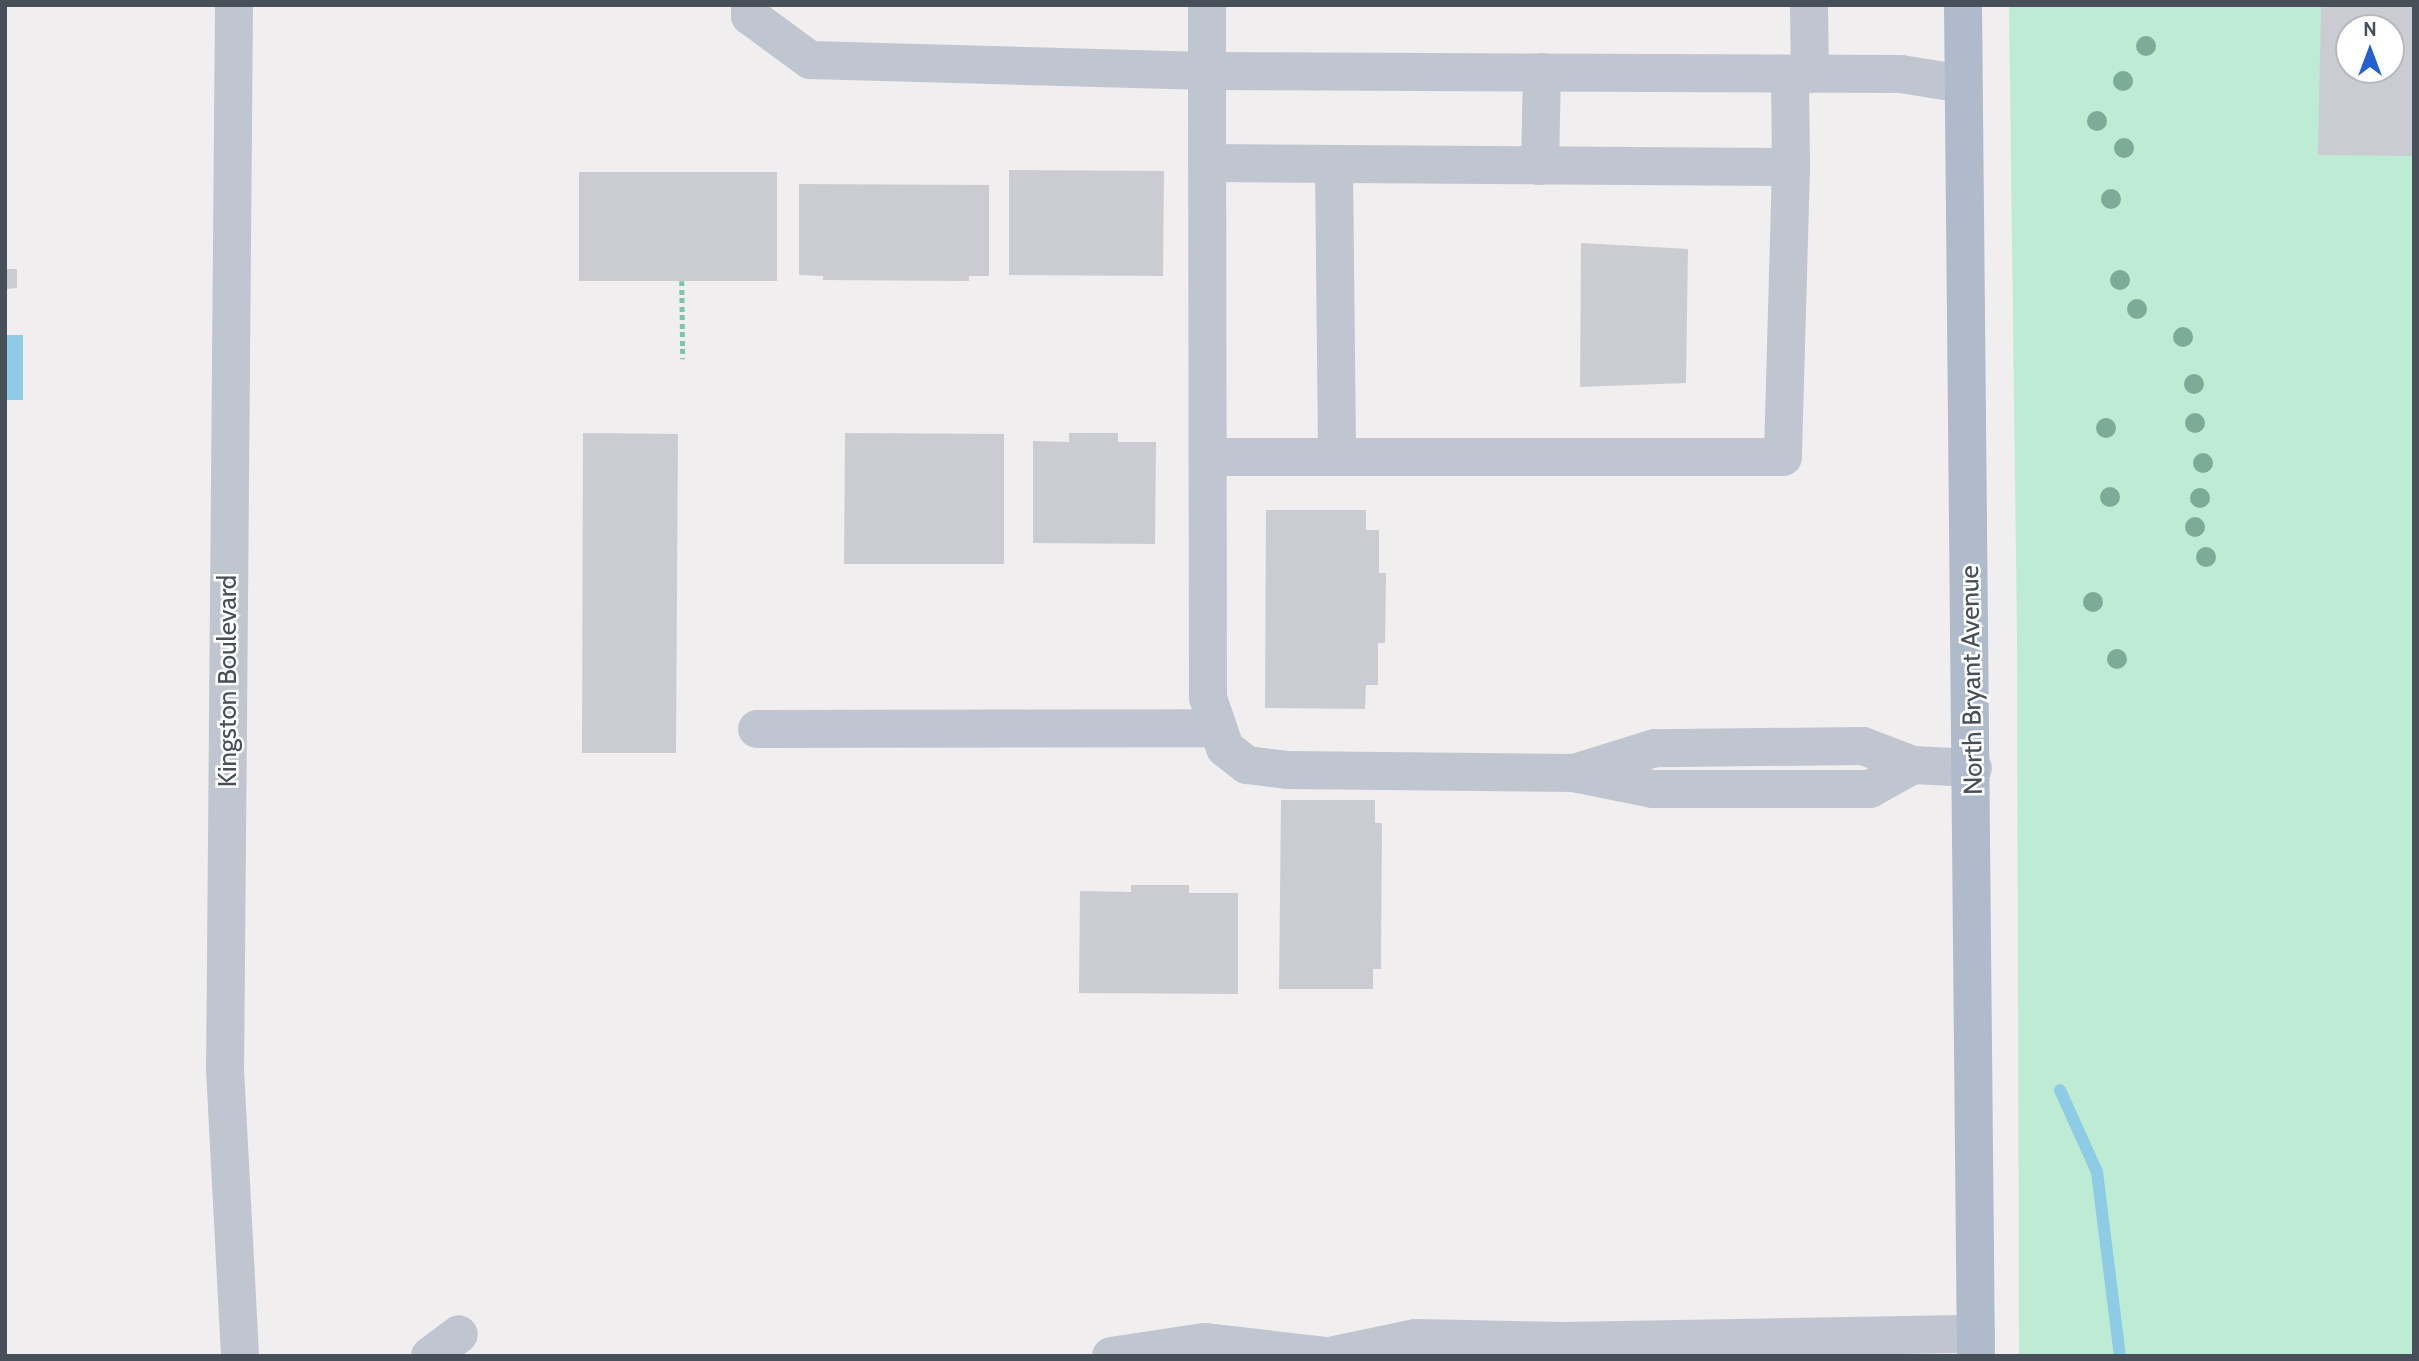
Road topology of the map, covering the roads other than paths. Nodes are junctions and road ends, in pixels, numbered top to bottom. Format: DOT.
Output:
graph roads {
  1 [pos="234,5"];
  2 [pos="750,5"];
  3 [pos="1206,5"];
  4 [pos="1809,5"];
  5 [pos="1963,5"];
  6 [pos="1207,71"];
  7 [pos="1542,72"];
  8 [pos="1800,74"];
  9 [pos="1963,84"];
  10 [pos="1208,163"];
  11 [pos="1334,164"];
  12 [pos="1540,166"];
  13 [pos="1791,167"];
  14 [pos="1208,457"];
  15 [pos="1337,457"];
  16 [pos="1218,728"];
  17 [pos="757,729"];
  18 [pos="1973,768"];
  19 [pos="1976,1345"];
  20 [pos="1564,1348"];
  21 [pos="240,1356"];
  22 [pos="1111,1356"];
  23 [pos="1328,1356"];
  1 -- 21 [label="street, Kingston Boulevard"];
  2 -- 6 [label="street"];
  3 -- 6 [label="street"];
  4 -- 8 [label="street"];
  5 -- 9 [label="main road, North Bryant Avenue"];
  6 -- 7 [label="street"];
  6 -- 10 [label="street"];
  7 -- 8 [label="street"];
  7 -- 12 [label="street"];
  8 -- 9 [label="street"];
  8 -- 13 [label="street"];
  9 -- 18 [label="main road, North Bryant Avenue"];
  10 -- 11 [label="street"];
  10 -- 14 [label="street"];
  11 -- 12 [label="street"];
  11 -- 15 [label="street"];
  12 -- 13 [label="street"];
  13 -- 15 [label="street"];
  14 -- 15 [label="street"];
  14 -- 16 [label="street"];
  16 -- 17 [label="street"];
  16 -- 18 [label="street"];
  18 -- 19 [label="main road, North Bryant Avenue"];
  19 -- 20 [label="street"];
  20 -- 23 [label="street"];
  22 -- 23 [label="street"];
}
